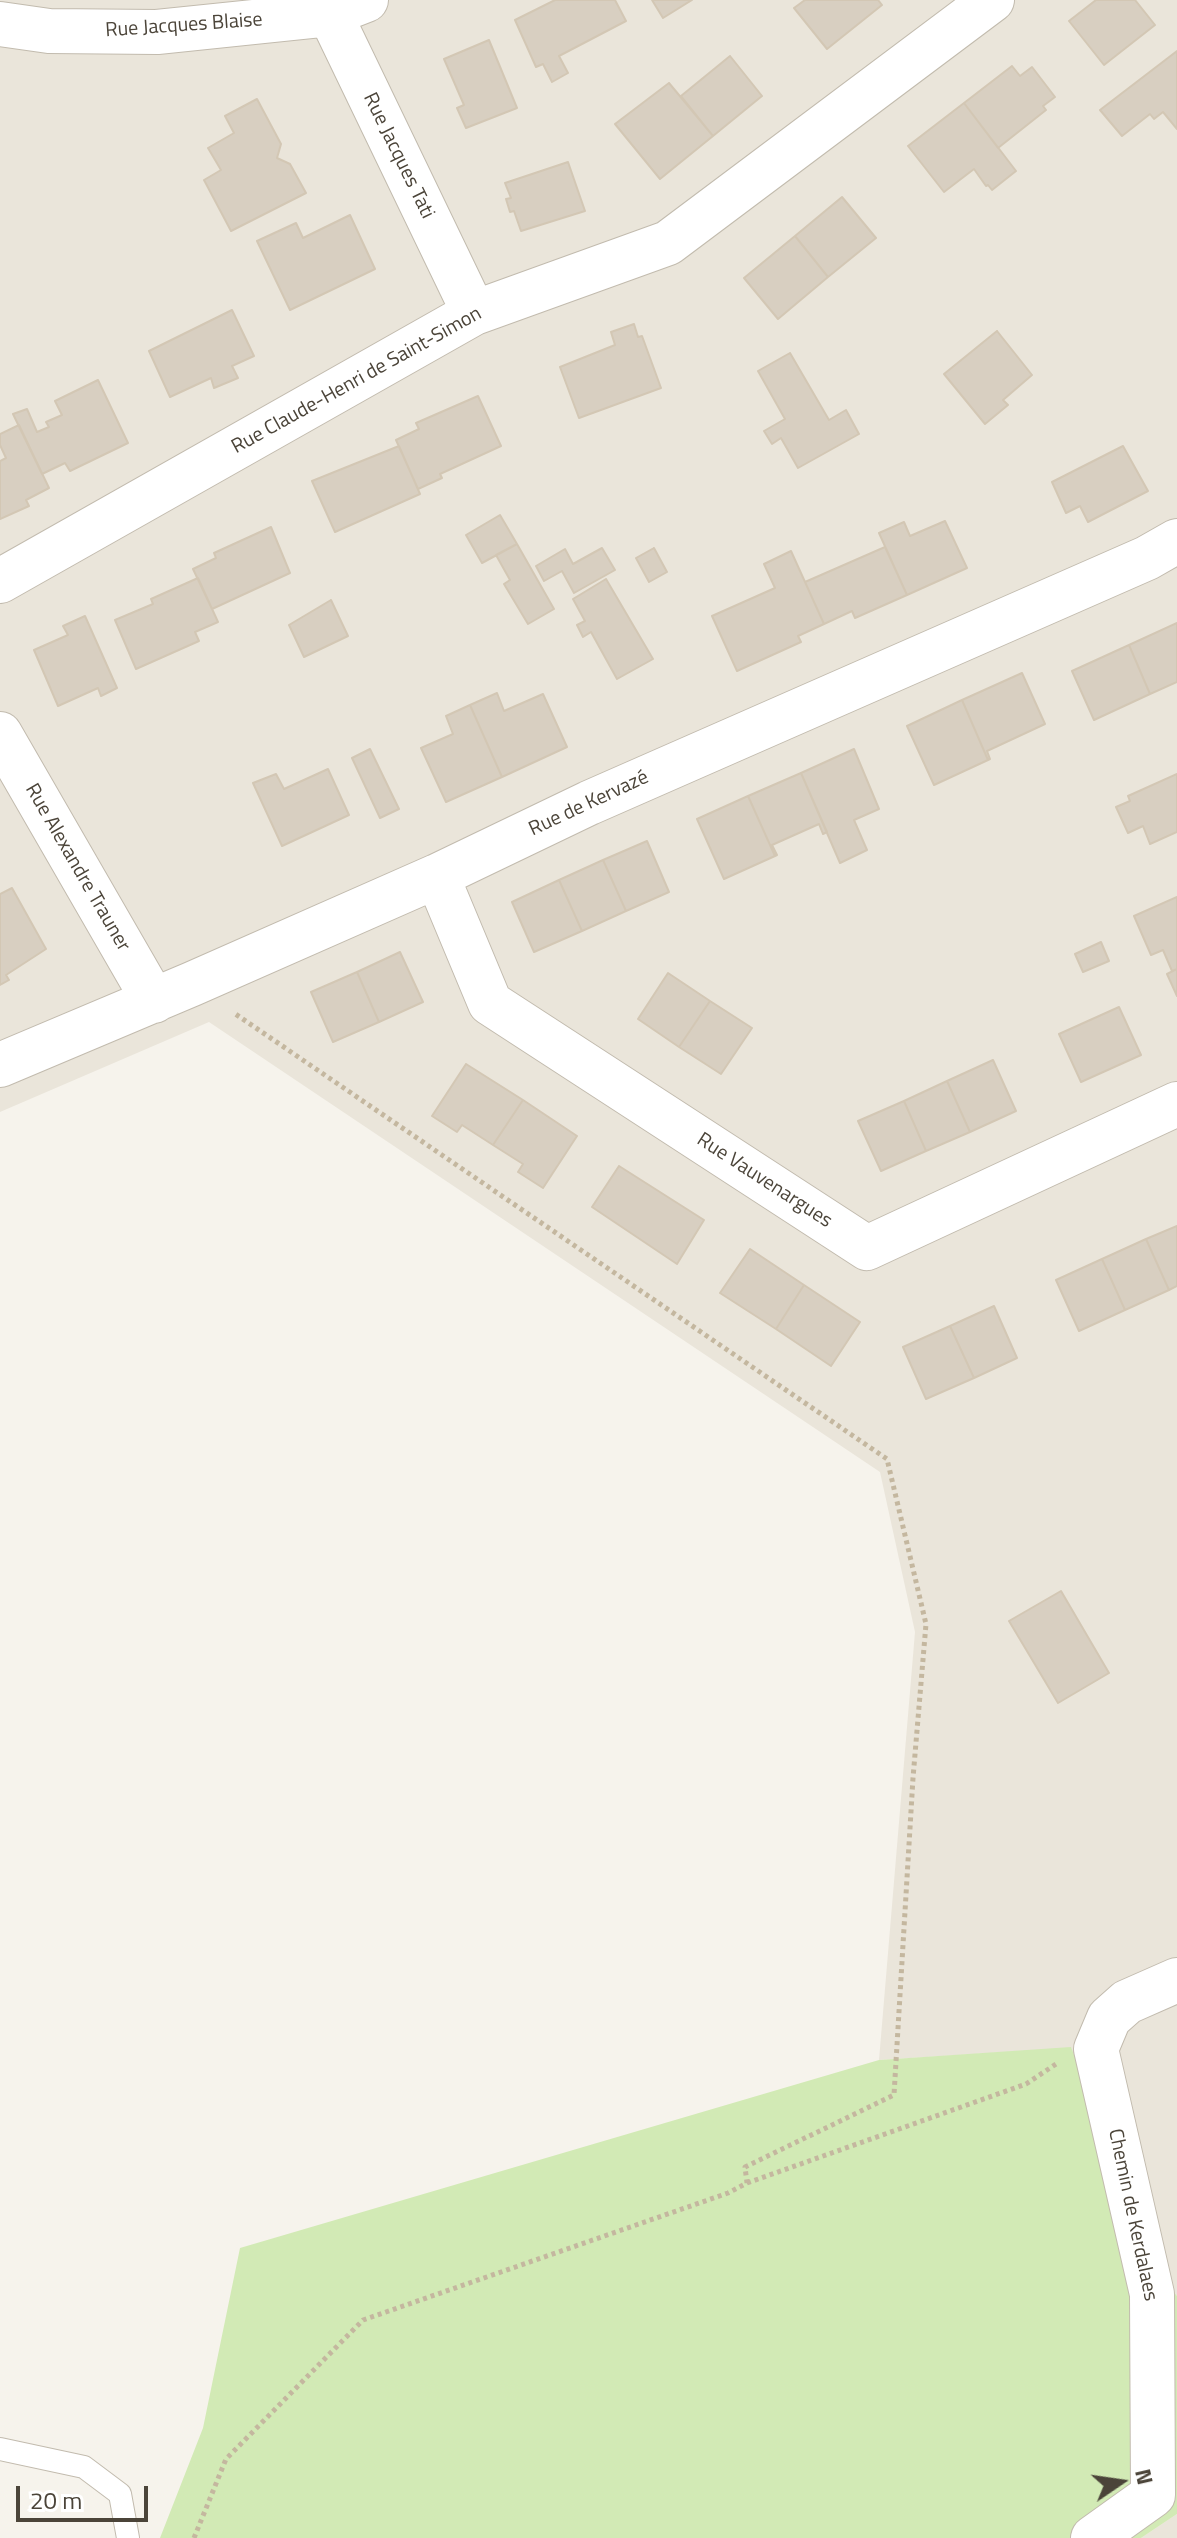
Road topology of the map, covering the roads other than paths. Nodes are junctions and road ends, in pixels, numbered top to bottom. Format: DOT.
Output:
graph roads {
  1 [pos="992,0"];
  2 [pos="339,5"];
  3 [pos="0,24"];
  4 [pos="474,313"];
  5 [pos="1177,541"];
  6 [pos="0,581"];
  7 [pos="0,734"];
  8 [pos="437,876"];
  9 [pos="173,993"];
  10 [pos="0,1065"];
  11 [pos="1177,1104"];
  12 [pos="1177,1980"];
  13 [pos="0,2449"];
  14 [pos="1153,2495"];
  15 [pos="128,2538"];
  16 [pos="1093,2538"];
  17 [pos="1155,2538"];
  1 -- 4 [label="street, Rue Claude-Henri de Saint-Simon"];
  2 -- 3 [label="street, Rue Jacques Blaise"];
  2 -- 4 [label="street, Rue Jacques Tati"];
  4 -- 6 [label="street, Rue Claude-Henri de Saint-Simon"];
  5 -- 8 [label="street, Rue de Kervazé"];
  7 -- 9 [label="street, Rue Alexandre Trauner"];
  8 -- 9 [label="street, Rue de Kervazé"];
  8 -- 11 [label="street, Rue Vauvenargues"];
  9 -- 10 [label="street, Rue de Kervazé"];
  12 -- 14 [label="street, Chemin de Kerdalaes"];
  13 -- 15 [label="lane"];
  14 -- 16 [label="street"];
  14 -- 17 [label="street, Chemin de Kerdalaes"];
}
